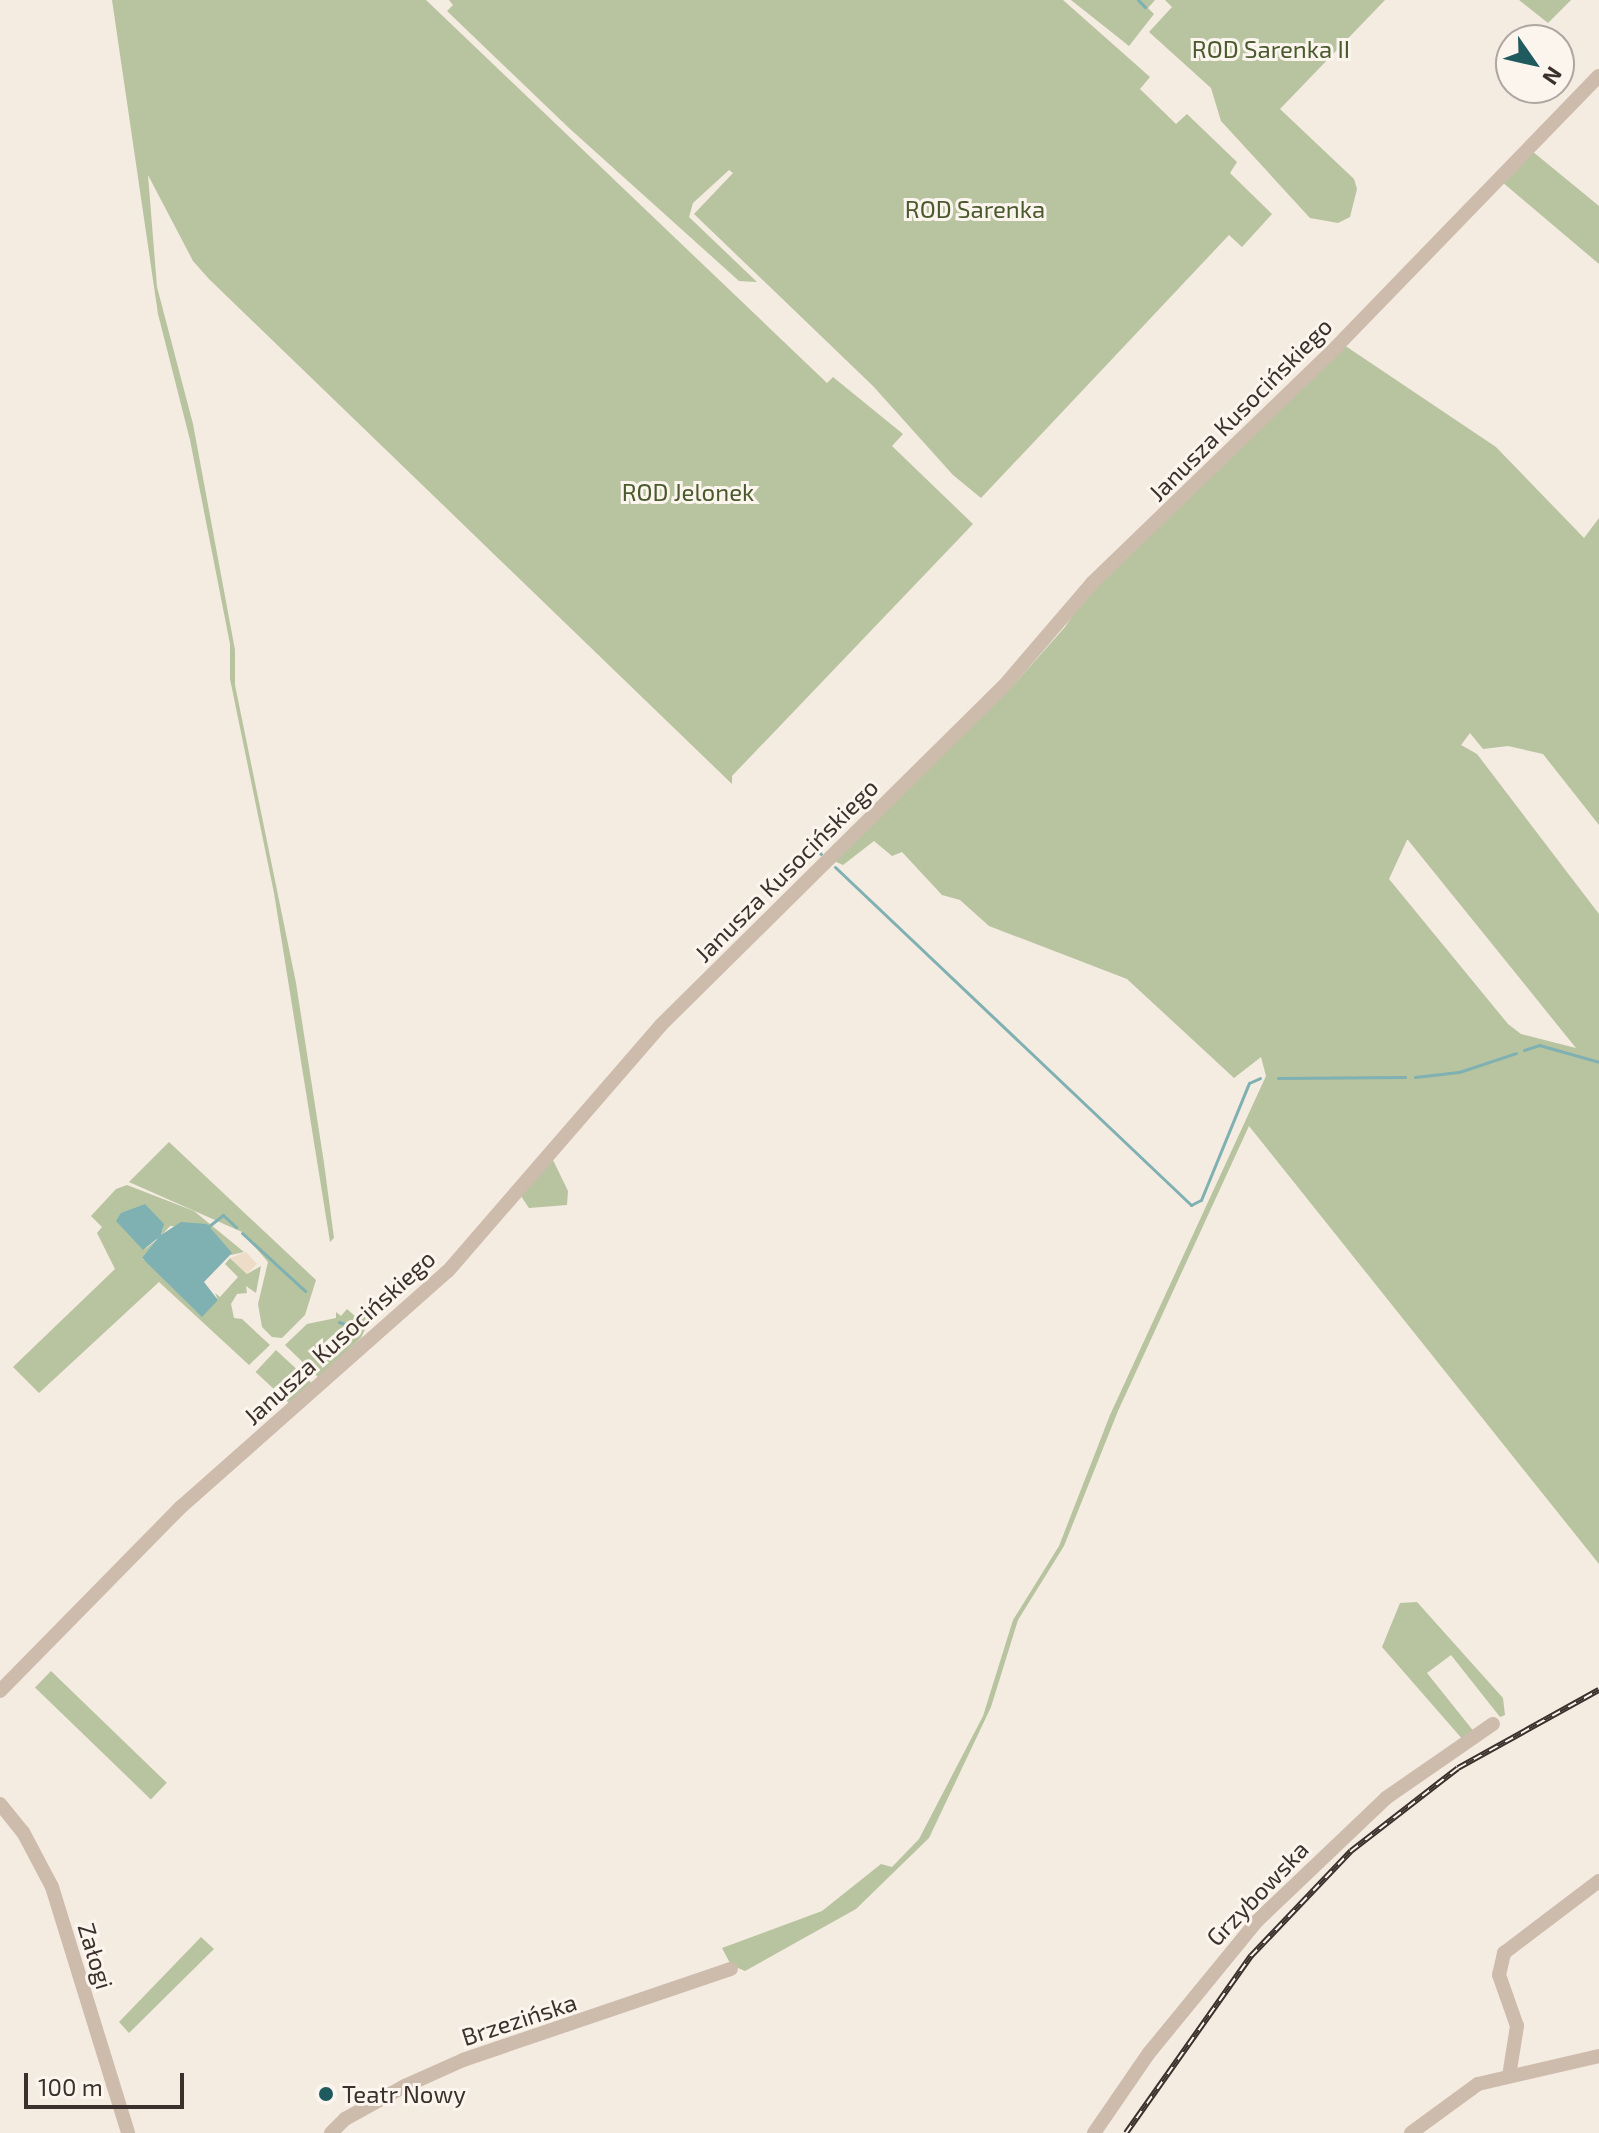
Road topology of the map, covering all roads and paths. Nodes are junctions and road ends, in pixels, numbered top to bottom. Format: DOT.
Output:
graph roads {
  1 [pos="1599,76"];
  2 [pos="0,1691"];
  3 [pos="1493,1724"];
  4 [pos="0,1804"];
  5 [pos="1599,1881"];
  6 [pos="731,1969"];
  7 [pos="1599,2056"];
  8 [pos="1509,2076"];
  9 [pos="128,2133"];
  10 [pos="331,2133"];
  11 [pos="1094,2133"];
  12 [pos="1411,2133"];
  1 -- 2 [label="street, Janusza Kusocińskiego"];
  3 -- 11 [label="street, Grzybowska"];
  4 -- 9 [label="street, Załogi"];
  5 -- 8 [label="street"];
  6 -- 10 [label="street, Brzezińska"];
  7 -- 8 [label="street"];
  8 -- 12 [label="street"];
}
